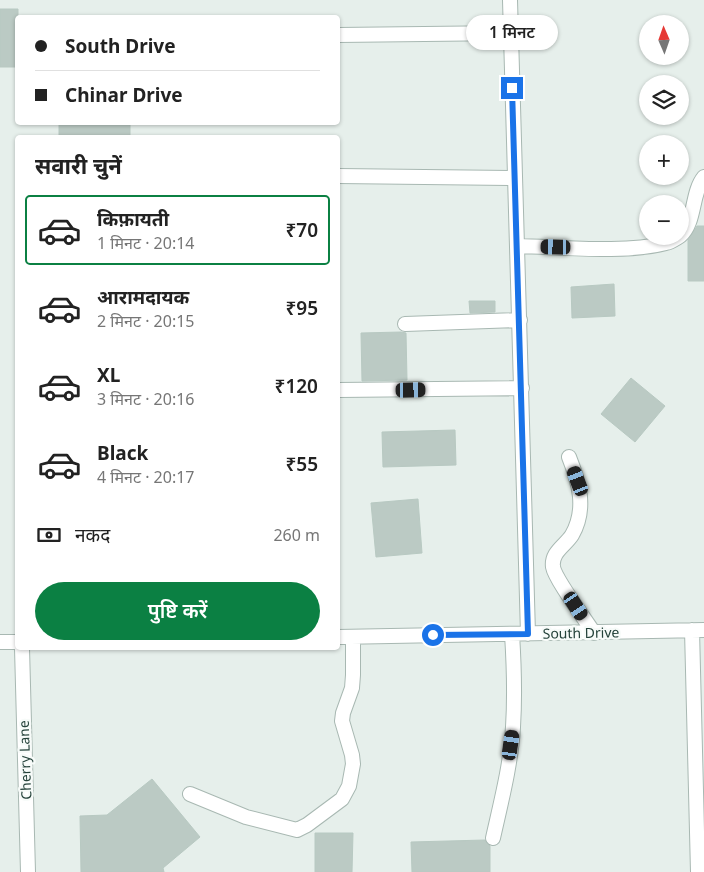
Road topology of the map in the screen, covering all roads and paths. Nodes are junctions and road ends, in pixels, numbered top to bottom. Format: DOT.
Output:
graph roads {
  1 [pos="510,0"];
  2 [pos="511,33"];
  3 [pos="340,35"];
  4 [pos="340,176"];
  5 [pos="704,177"];
  6 [pos="515,178"];
  7 [pos="689,221"];
  8 [pos="654,245"];
  9 [pos="518,246"];
  10 [pos="520,320"];
  11 [pos="405,324"];
  12 [pos="522,388"];
  13 [pos="340,390"];
  14 [pos="569,456"];
  15 [pos="698,630"];
  16 [pos="594,632"];
  17 [pos="512,634"];
  18 [pos="528,634"];
  19 [pos="340,637"];
  20 [pos="353,637"];
  21 [pos="0,642"];
  22 [pos="15,642"];
  23 [pos="22,650"];
  24 [pos="190,794"];
  25 [pos="493,838"];
  26 [pos="28,872"];
  27 [pos="698,872"];
  1 -- 2 [label="street"];
  2 -- 3 [label="street"];
  2 -- 6 [label="street"];
  4 -- 6 [label="street"];
  5 -- 7 [label="street"];
  6 -- 9 [label="street"];
  8 -- 9 [label="street"];
  9 -- 10 [label="street"];
  10 -- 11 [label="street"];
  10 -- 12 [label="street"];
  12 -- 13 [label="street"];
  12 -- 18 [label="street"];
  14 -- 16 [label="street"];
  15 -- 16 [label="street, South Drive"];
  15 -- 27 [label="street"];
  16 -- 18 [label="street, South Drive"];
  17 -- 18 [label="street, South Drive"];
  17 -- 20 [label="street, South Drive"];
  17 -- 25 [label="street"];
  19 -- 20 [label="street, South Drive"];
  20 -- 24 [label="street"];
  21 -- 22 [label="street"];
  23 -- 26 [label="street, Cherry Lane"];
}
